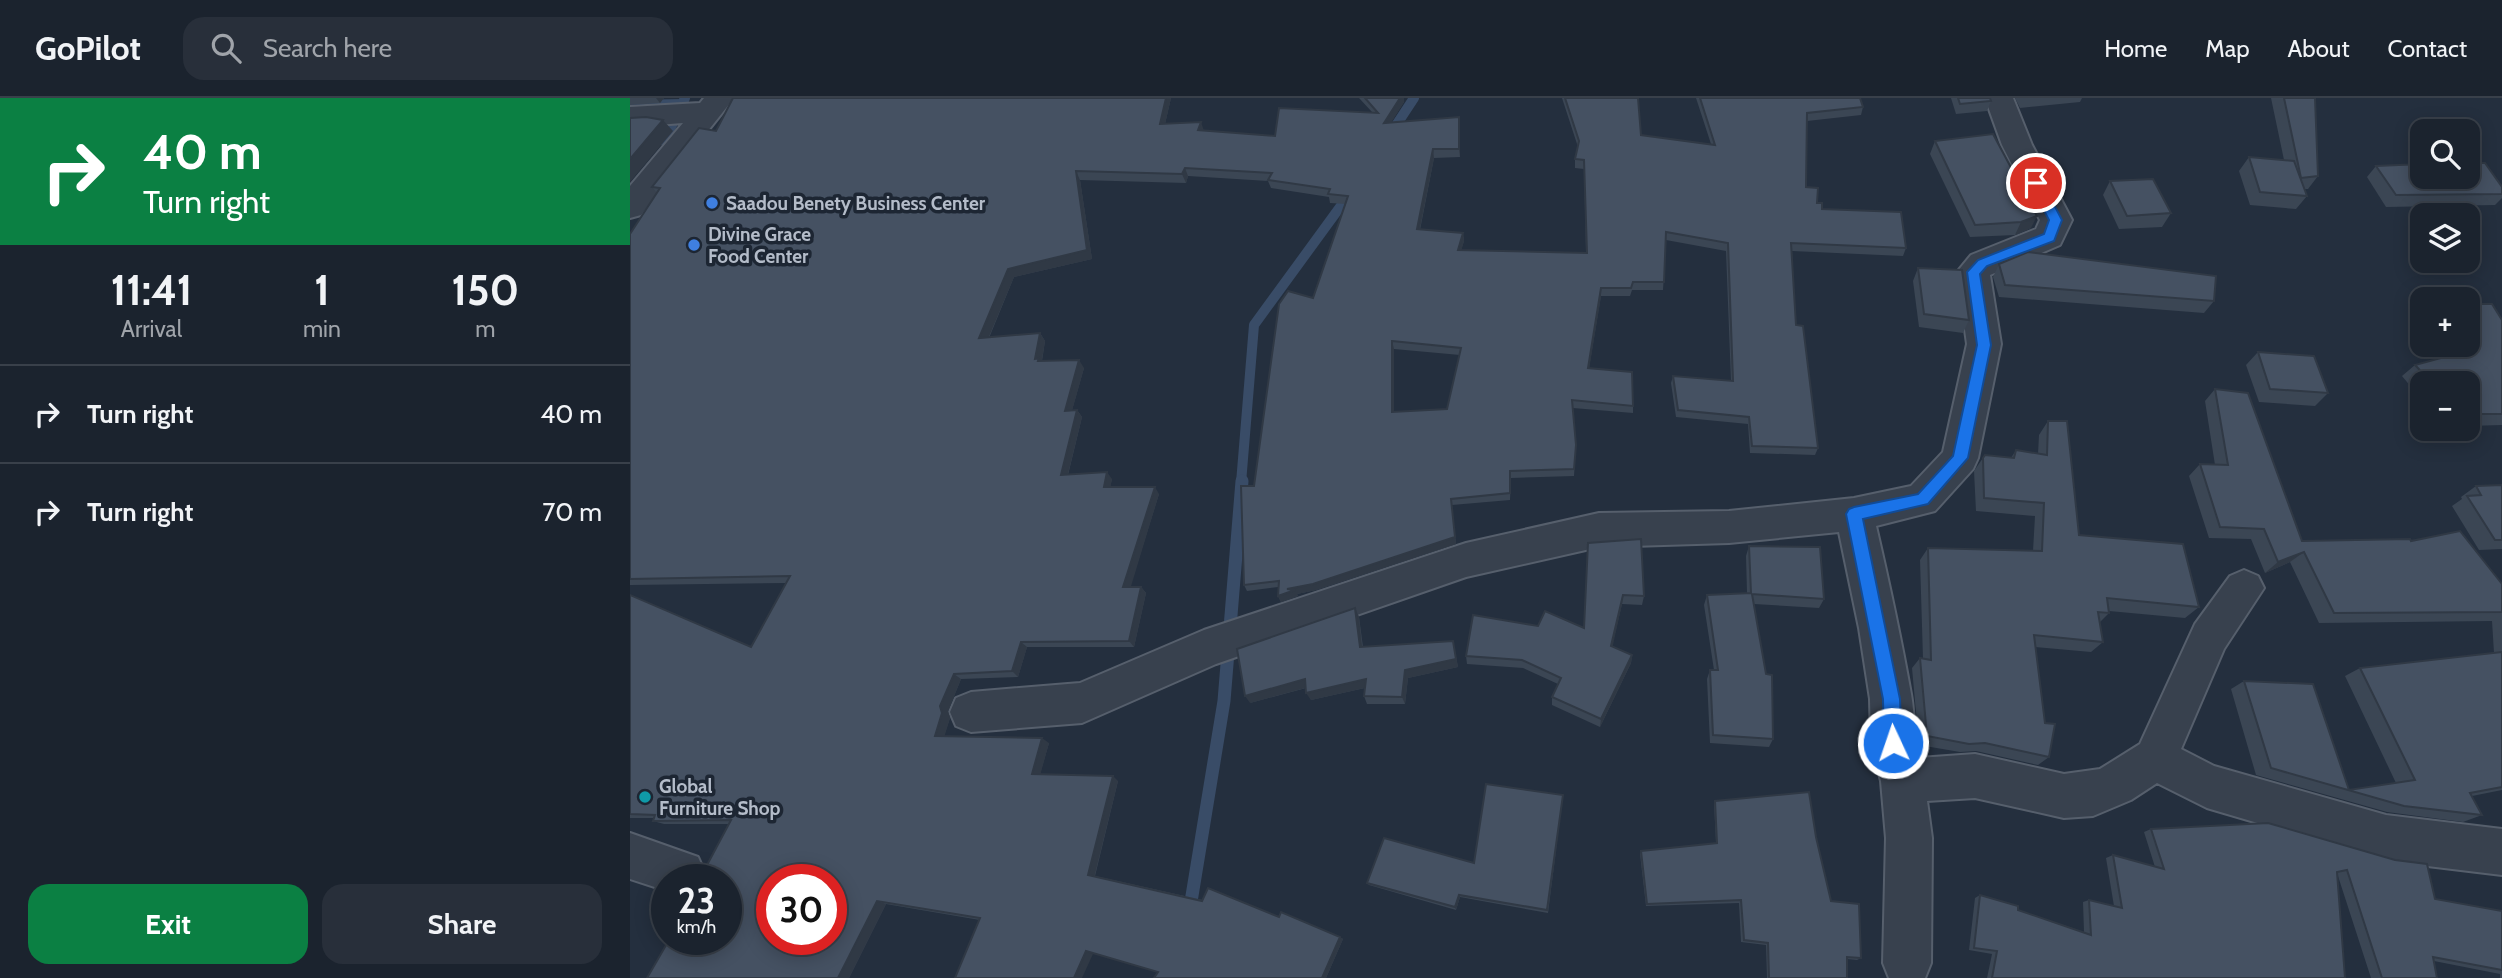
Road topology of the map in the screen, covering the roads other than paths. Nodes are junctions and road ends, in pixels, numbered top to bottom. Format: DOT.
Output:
graph roads {
  1 [pos="1999,98"];
  2 [pos="714,105"];
  3 [pos="630,117"];
  4 [pos="630,207"];
  5 [pos="1854,514"];
  6 [pos="2244,588"];
  7 [pos="971,712"];
  8 [pos="2155,759"];
  9 [pos="1903,781"];
  10 [pos="2502,852"];
  11 [pos="630,856"];
  12 [pos="654,864"];
  13 [pos="1908,964"];
  1 -- 5 [label="street"];
  2 -- 3 [label="street"];
  2 -- 4 [label="street"];
  5 -- 7 [label="street"];
  5 -- 9 [label="street"];
  6 -- 8 [label="street"];
  8 -- 9 [label="street"];
  8 -- 10 [label="street"];
  9 -- 13 [label="street"];
  11 -- 12 [label="street"];
}
